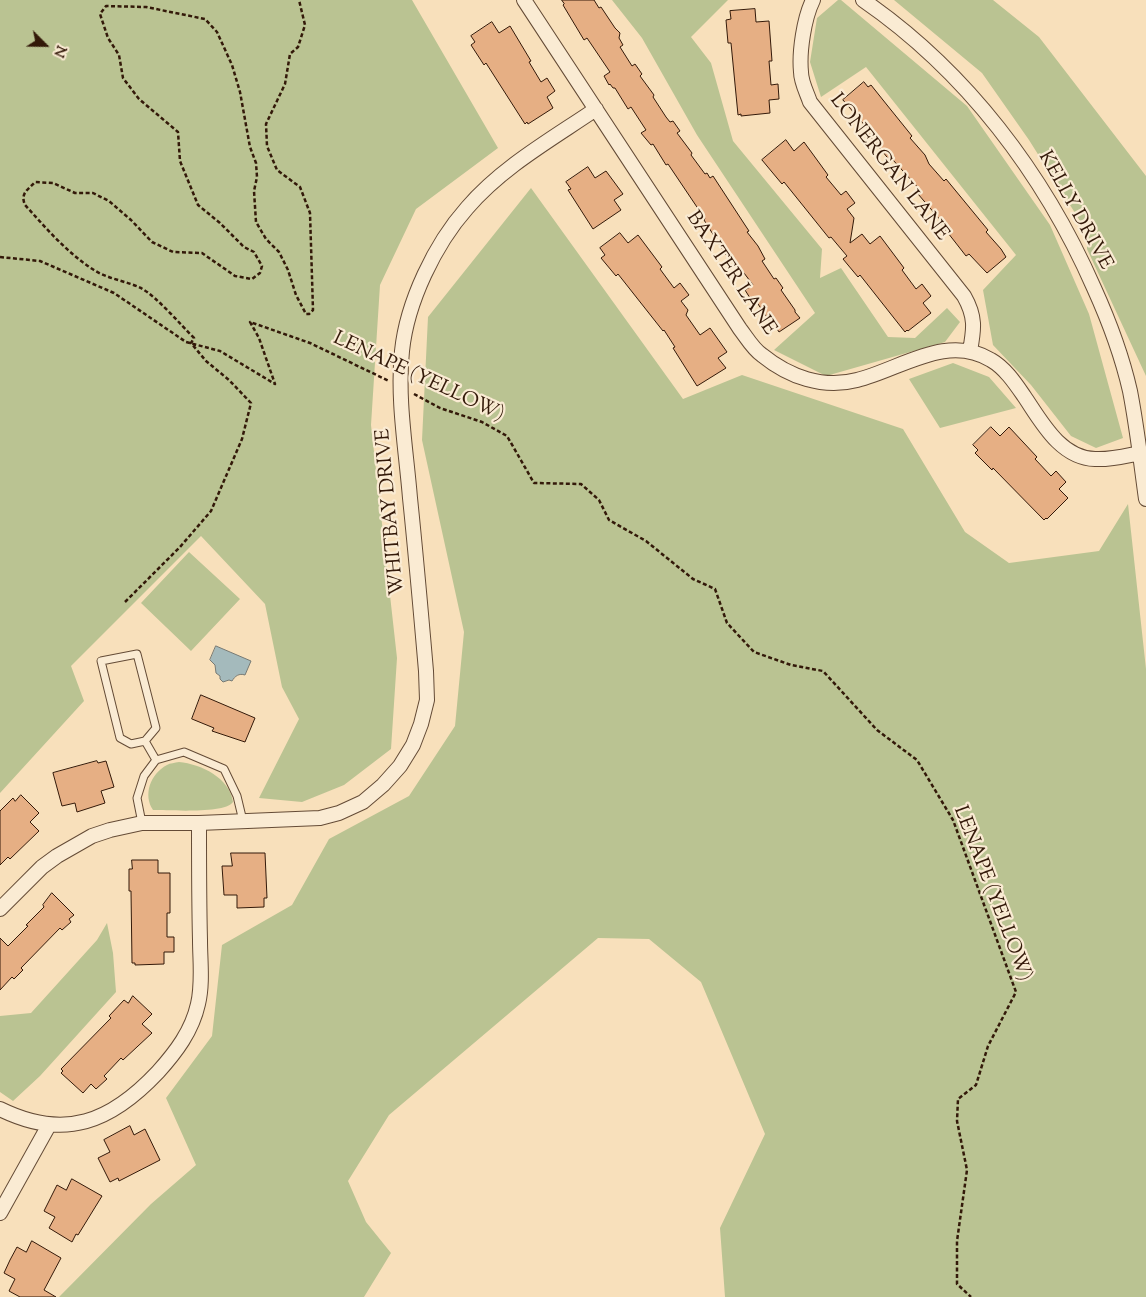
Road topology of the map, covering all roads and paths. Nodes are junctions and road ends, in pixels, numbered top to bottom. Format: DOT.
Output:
graph roads {
  1 [pos="299,0"];
  2 [pos="524,0"];
  3 [pos="813,0"];
  4 [pos="863,0"];
  5 [pos="596,109"];
  6 [pos="0,257"];
  7 [pos="191,342"];
  8 [pos="970,351"];
  9 [pos="401,388"];
  10 [pos="1140,454"];
  11 [pos="1146,499"];
  12 [pos="125,602"];
  13 [pos="145,741"];
  14 [pos="156,760"];
  15 [pos="243,821"];
  16 [pos="199,822"];
  17 [pos="142,823"];
  18 [pos="0,909"];
  19 [pos="0,1109"];
  20 [pos="49,1125"];
  21 [pos="0,1213"];
  22 [pos="971,1297"];
  1 -- 7 [label="path"];
  2 -- 5 [label="street, BAXTER LANE"];
  3 -- 8 [label="street, LONERGAN LANE"];
  4 -- 10 [label="street, KELLY DRIVE"];
  5 -- 8 [label="street, BAXTER LANE"];
  5 -- 9 [label="street, WHITBAY DRIVE"];
  6 -- 7 [label="path, LENAPE (YELLOW)"];
  7 -- 9 [label="path, LENAPE (YELLOW)"];
  7 -- 12 [label="path"];
  8 -- 10 [label="street, BAXTER LANE"];
  9 -- 15 [label="street, WHITBAY DRIVE"];
  9 -- 22 [label="path, LENAPE (YELLOW)"];
  10 -- 11 [label="street, KELLY DRIVE"];
  13 -- 13 [label="lane"];
  13 -- 14 [label="lane"];
  14 -- 15 [label="lane"];
  14 -- 17 [label="lane"];
  15 -- 16 [label="street, WHITBAY DRIVE"];
  16 -- 17 [label="street, WHITBAY DRIVE"];
  16 -- 20 [label="street"];
  17 -- 18 [label="street, WHITBAY DRIVE"];
  19 -- 20 [label="street"];
  20 -- 21 [label="street"];
}
